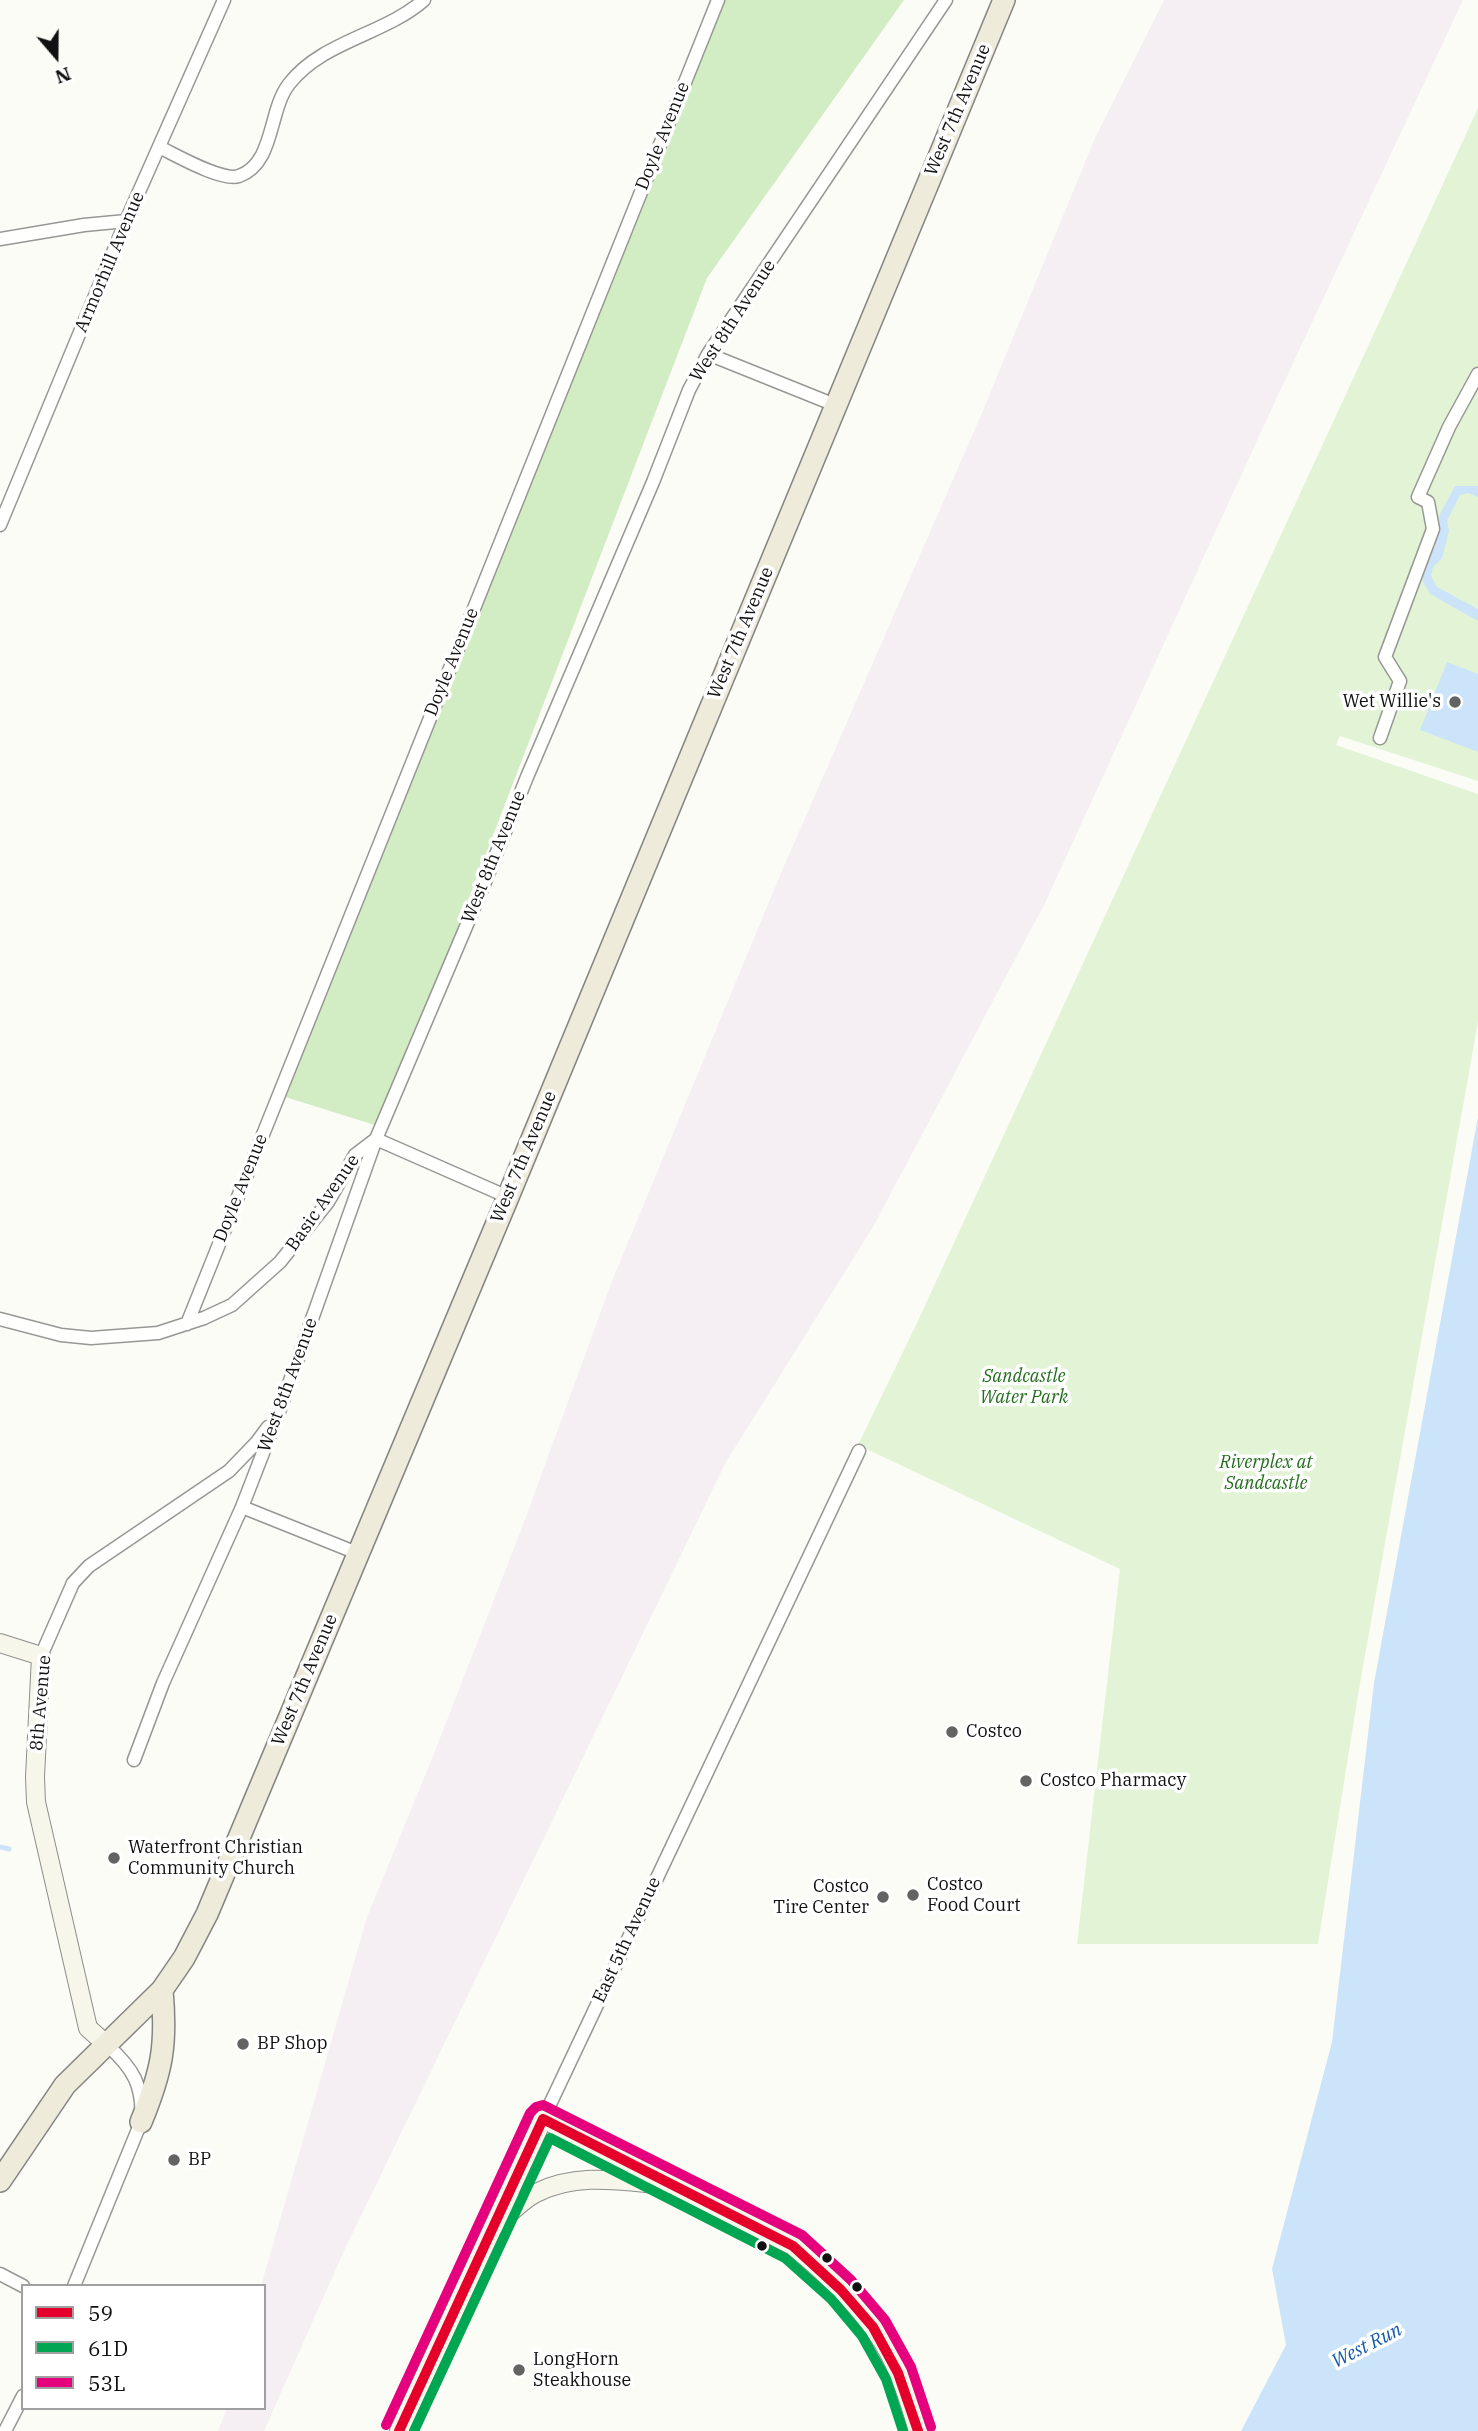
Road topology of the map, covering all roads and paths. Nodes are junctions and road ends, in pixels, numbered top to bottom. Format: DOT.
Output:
graph roads {
  1 [pos="224,0"];
  2 [pos="424,0"];
  3 [pos="718,0"];
  4 [pos="946,0"];
  5 [pos="1004,0"];
  6 [pos="159,147"];
  7 [pos="126,220"];
  8 [pos="0,239"];
  9 [pos="708,354"];
  10 [pos="1478,374"];
  11 [pos="835,405"];
  12 [pos="0,525"];
  13 [pos="1380,738"];
  14 [pos="376,1139"];
  15 [pos="508,1197"];
  16 [pos="0,1319"];
  17 [pos="187,1324"];
  18 [pos="280,1409"];
  19 [pos="859,1451"];
  20 [pos="242,1507"];
  21 [pos="358,1553"];
  22 [pos="0,1643"];
  23 [pos="41,1656"];
  24 [pos="134,1760"];
  25 [pos="162,1990"];
  26 [pos="107,2045"];
  27 [pos="543,2119"];
  28 [pos="141,2122"];
  29 [pos="0,2181"];
  30 [pos="676,2187"];
  31 [pos="492,2229"];
  32 [pos="0,2274"];
  33 [pos="75,2284"];
  34 [pos="21,2285"];
  35 [pos="21,2400"];
  36 [pos="5,2431"];
  37 [pos="399,2431"];
  38 [pos="918,2431"];
  1 -- 6 [label="street, Armorhill Avenue"];
  2 -- 6 [label="street"];
  3 -- 17 [label="street, Doyle Avenue"];
  4 -- 9 [label="street, West 8th Avenue"];
  5 -- 11 [label="main road, West 7th Avenue"];
  6 -- 7 [label="street, Armorhill Avenue"];
  7 -- 8 [label="street"];
  7 -- 12 [label="street, Armorhill Avenue"];
  9 -- 11 [label="street"];
  9 -- 14 [label="street, West 8th Avenue"];
  10 -- 13 [label="street"];
  11 -- 15 [label="main road, West 7th Avenue"];
  14 -- 15 [label="street"];
  14 -- 17 [label="street, Basic Avenue"];
  14 -- 18 [label="street, West 8th Avenue"];
  15 -- 21 [label="main road, West 7th Avenue"];
  16 -- 17 [label="street, Basic Avenue"];
  18 -- 20 [label="street, West 8th Avenue"];
  18 -- 23 [label="street, 8th Avenue"];
  19 -- 27 [label="street, East 5th Avenue"];
  20 -- 21 [label="street"];
  20 -- 24 [label="street, West 8th Avenue"];
  21 -- 25 [label="main road, West 7th Avenue"];
  22 -- 23 [label="street"];
  23 -- 26 [label="street, 8th Avenue"];
  25 -- 26 [label="main road, West 7th Avenue"];
  25 -- 28 [label="main road"];
  26 -- 28 [label="street"];
  26 -- 29 [label="main road"];
  27 -- 30 [label="street"];
  27 -- 31 [label="street, East 5th Avenue"];
  28 -- 33 [label="street"];
  30 -- 31 [label="street"];
  30 -- 38 [label="street"];
  31 -- 37 [label="street, East 5th Avenue"];
  32 -- 34 [label="street"];
  35 -- 36 [label="street"];
}
